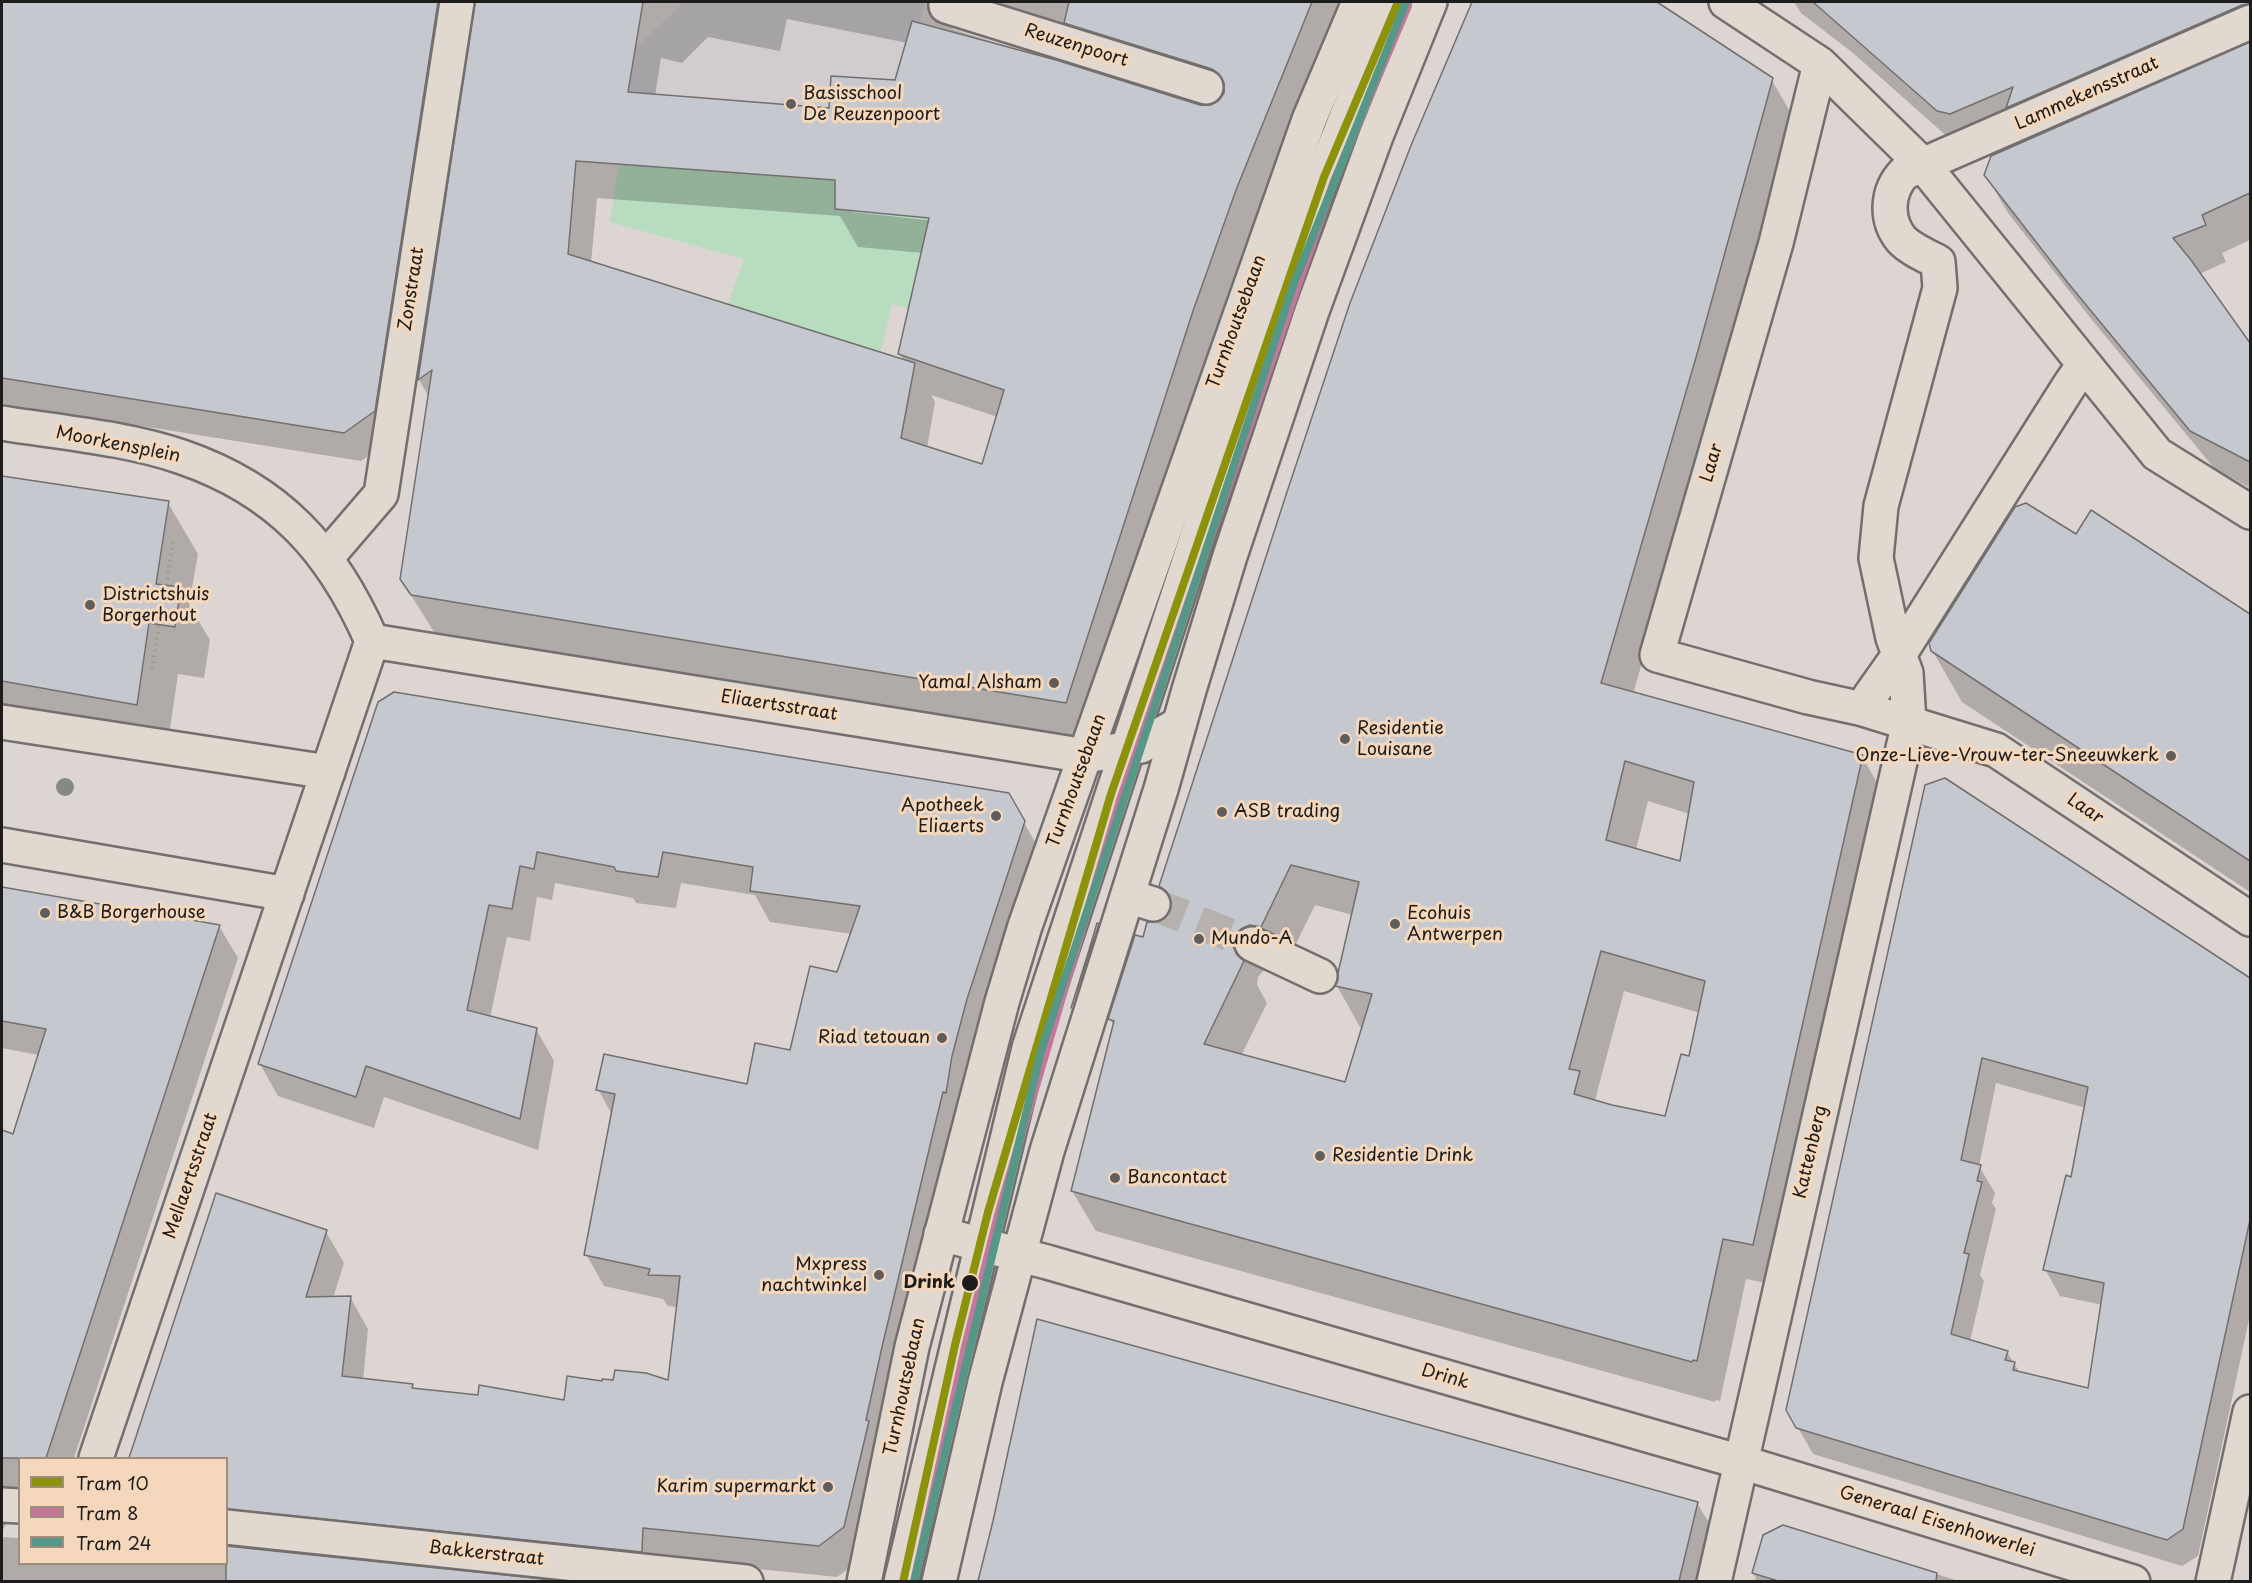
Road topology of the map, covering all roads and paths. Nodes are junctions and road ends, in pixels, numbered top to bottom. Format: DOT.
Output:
graph roads {
  1 [pos="457,2"];
  2 [pos="1359,2"];
  3 [pos="1392,2"];
  4 [pos="1430,2"];
  5 [pos="1726,2"];
  6 [pos="946,4"];
  7 [pos="2250,22"];
  8 [pos="1820,64"];
  9 [pos="1206,87"];
  10 [pos="1924,166"];
  11 [pos="2084,364"];
  12 [pos="2,423"];
  13 [pos="2250,512"];
  14 [pos="173,542"];
  15 [pos="326,558"];
  16 [pos="166,585"];
  17 [pos="159,625"];
  18 [pos="372,641"];
  19 [pos="1899,655"];
  20 [pos="152,669"];
  21 [pos="1863,709"];
  22 [pos="2,722"];
  23 [pos="1909,722"];
  24 [pos="1179,724"];
  25 [pos="1127,748"];
  26 [pos="1086,756"];
  27 [pos="328,772"];
  28 [pos="1115,784"];
  29 [pos="2,845"];
  30 [pos="287,894"];
  31 [pos="2250,919"];
  32 [pos="1252,944"];
  33 [pos="1320,976"];
  34 [pos="941,1234"];
  35 [pos="981,1245"];
  36 [pos="1019,1255"];
  37 [pos="2250,1412"];
  38 [pos="96,1457"];
  39 [pos="1741,1462"];
  40 [pos="2,1505"];
  41 [pos="18,1506"];
  42 [pos="228,1527"];
  43 [pos="746,1581"];
  44 [pos="864,1581"];
  45 [pos="902,1581"];
  46 [pos="939,1581"];
  47 [pos="1714,1581"];
  48 [pos="2133,1581"];
  49 [pos="2214,1581"];
  1 -- 15 [label="street, Zonstraat"];
  2 -- 26 [label="street, Turnhoutsebaan"];
  3 -- 25 [label="street"];
  4 -- 24 [label="street"];
  5 -- 8 [label="street"];
  6 -- 9 [label="street, Reuzenpoort"];
  7 -- 10 [label="street, Lammekensstraat"];
  8 -- 10 [label="street"];
  8 -- 21 [label="street, Laar"];
  10 -- 11 [label="street"];
  10 -- 19 [label="street"];
  11 -- 13 [label="street"];
  11 -- 19 [label="street"];
  12 -- 15 [label="street, Moorkensplein"];
  14 -- 16 [label="path"];
  15 -- 18 [label="street, Moorkensplein"];
  17 -- 20 [label="path"];
  18 -- 26 [label="street, Eliaertsstraat"];
  18 -- 27 [label="street"];
  19 -- 21 [label="street"];
  19 -- 23 [label="street"];
  21 -- 23 [label="street, Laar"];
  22 -- 27 [label="street"];
  23 -- 31 [label="street, Laar"];
  23 -- 39 [label="street, Kattenberg"];
  24 -- 25 [label="street, Eliaertsstraat"];
  24 -- 36 [label="street"];
  25 -- 26 [label="street, Eliaertsstraat"];
  25 -- 28 [label="street"];
  26 -- 28 [label="street"];
  26 -- 34 [label="street, Turnhoutsebaan"];
  27 -- 30 [label="street"];
  28 -- 35 [label="street"];
  29 -- 30 [label="street"];
  30 -- 38 [label="street, Mellaertsstraat"];
  32 -- 33 [label="street"];
  34 -- 35 [label="street, Drink"];
  34 -- 44 [label="street, Turnhoutsebaan"];
  35 -- 36 [label="street, Drink"];
  35 -- 45 [label="street"];
  36 -- 39 [label="street, Drink"];
  36 -- 46 [label="street"];
  37 -- 49 [label="street"];
  39 -- 47 [label="street, Kattenberg"];
  39 -- 48 [label="street, Generaal Eisenhowerlei"];
  40 -- 41 [label="street"];
  42 -- 43 [label="street, Bakkerstraat"];
}
